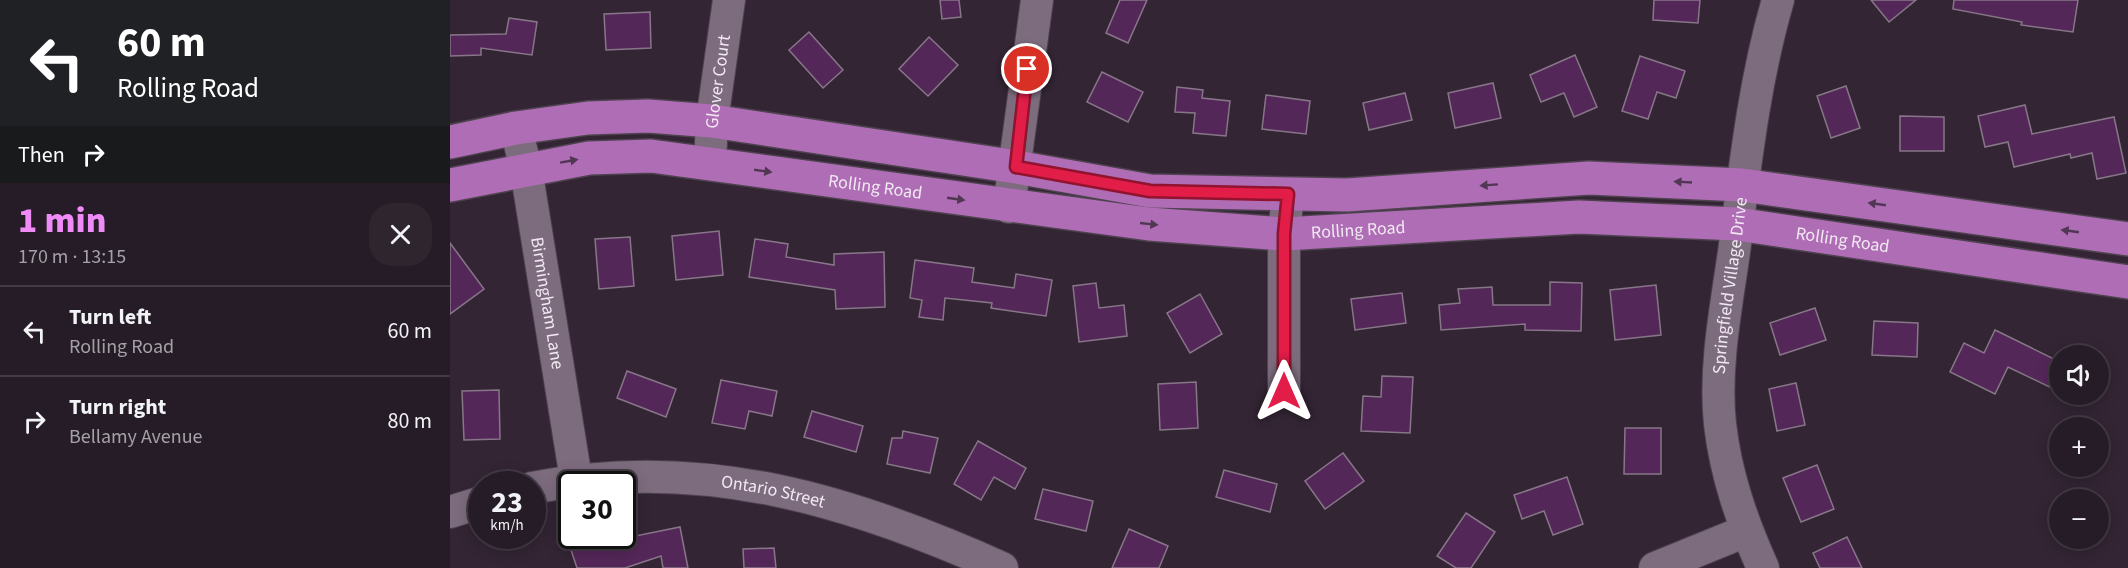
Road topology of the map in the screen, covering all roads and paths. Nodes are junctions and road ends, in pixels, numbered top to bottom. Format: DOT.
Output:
graph roads {
  1 [pos="729,0"];
  2 [pos="1037,0"];
  3 [pos="1778,0"];
  4 [pos="712,121"];
  5 [pos="516,128"];
  6 [pos="450,142"];
  7 [pos="710,163"];
  8 [pos="1016,167"];
  9 [pos="526,169"];
  10 [pos="450,185"];
  11 [pos="1742,185"];
  12 [pos="1288,194"];
  13 [pos="1009,207"];
  14 [pos="1737,224"];
  15 [pos="1284,234"];
  16 [pos="2128,239"];
  17 [pos="2128,282"];
  18 [pos="1284,391"];
  19 [pos="575,471"];
  20 [pos="636,477"];
  21 [pos="468,506"];
  22 [pos="450,512"];
  23 [pos="1746,531"];
  24 [pos="1002,568"];
  25 [pos="1655,568"];
  26 [pos="1763,568"];
  1 -- 4 [label="street, Glover Court"];
  2 -- 8 [label="street"];
  3 -- 11 [label="street, Springfield Village Drive"];
  4 -- 5 [label="main road, Rolling Road"];
  4 -- 7 [label="street, Glover Court"];
  4 -- 8 [label="main road, Rolling Road"];
  5 -- 6 [label="main road, Rolling Road"];
  5 -- 9 [label="street, Birmingham Lane"];
  9 -- 7 [label="main road, Rolling Road, one-way"];
  7 -- 13 [label="main road, Rolling Road, one-way"];
  8 -- 12 [label="main road, Rolling Road"];
  8 -- 13 [label="street"];
  9 -- 10 [label="main road, Rolling Road"];
  9 -- 19 [label="street, Birmingham Lane"];
  11 -- 12 [label="main road, Rolling Road, one-way"];
  11 -- 14 [label="street, Springfield Village Drive"];
  16 -- 11 [label="main road, Rolling Road, one-way"];
  12 -- 15 [label="street"];
  13 -- 15 [label="main road, Rolling Road, one-way"];
  14 -- 15 [label="main road, Rolling Road"];
  14 -- 17 [label="main road, Rolling Road"];
  14 -- 23 [label="street, Springfield Village Drive"];
  15 -- 18 [label="street"];
  20 -- 24 [label="street, Ontario Street"];
  21 -- 22 [label="street"];
  23 -- 25 [label="street"];
  23 -- 26 [label="street, Springfield Village Drive"];
}
